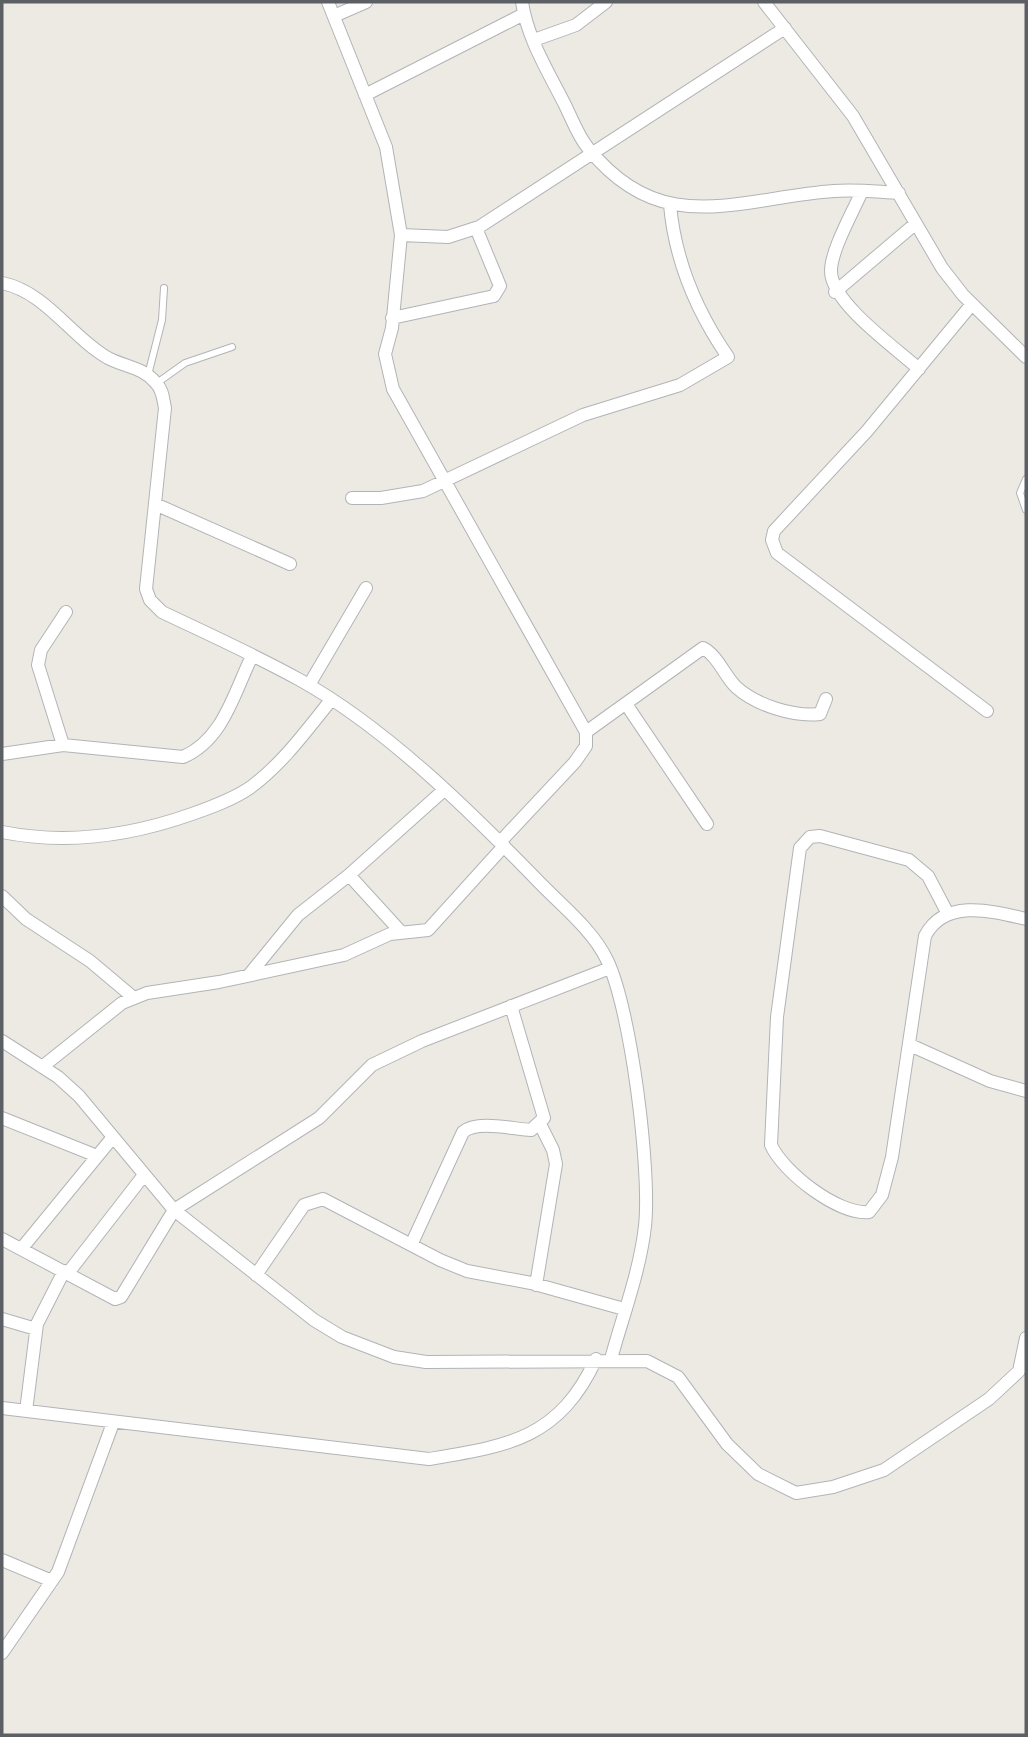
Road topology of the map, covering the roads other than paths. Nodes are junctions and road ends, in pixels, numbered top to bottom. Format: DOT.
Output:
graph roads {
  1 [pos="328,2"];
  2 [pos="366,2"];
  3 [pos="606,2"];
  4 [pos="764,2"];
  5 [pos="523,8"];
  6 [pos="334,16"];
  7 [pos="785,28"];
  8 [pos="534,40"];
  9 [pos="365,95"];
  10 [pos="593,153"];
  11 [pos="862,191"];
  12 [pos="899,193"];
  13 [pos="670,205"];
  14 [pos="915,224"];
  15 [pos="476,228"];
  16 [pos="401,235"];
  17 [pos="2,283"];
  18 [pos="164,288"];
  19 [pos="835,292"];
  20 [pos="972,304"];
  21 [pos="393,318"];
  22 [pos="232,347"];
  23 [pos="1026,358"];
  24 [pos="919,369"];
  25 [pos="153,379"];
  26 [pos="1026,479"];
  27 [pos="446,481"];
  28 [pos="352,498"];
  29 [pos="155,504"];
  30 [pos="1026,510"];
  31 [pos="290,564"];
  32 [pos="366,588"];
  33 [pos="66,612"];
  34 [pos="252,656"];
  35 [pos="309,685"];
  36 [pos="826,699"];
  37 [pos="331,700"];
  38 [pos="626,704"];
  39 [pos="987,711"];
  40 [pos="586,732"];
  41 [pos="63,745"];
  42 [pos="2,754"];
  43 [pos="444,790"];
  44 [pos="706,824"];
  45 [pos="2,832"];
  46 [pos="502,844"];
  47 [pos="349,875"];
  48 [pos="2,896"];
  49 [pos="948,914"];
  50 [pos="1026,919"];
  51 [pos="401,932"];
  52 [pos="610,968"];
  53 [pos="249,975"];
  54 [pos="134,998"];
  55 [pos="511,1006"];
  56 [pos="2,1041"];
  57 [pos="910,1045"];
  58 [pos="42,1067"];
  59 [pos="1026,1091"];
  60 [pos="2,1118"];
  61 [pos="540,1124"];
  62 [pos="113,1137"];
  63 [pos="97,1156"];
  64 [pos="144,1175"];
  65 [pos="174,1210"];
  66 [pos="2,1239"];
  67 [pos="412,1243"];
  68 [pos="22,1248"];
  69 [pos="66,1272"];
  70 [pos="256,1275"];
  71 [pos="536,1285"];
  72 [pos="624,1309"];
  73 [pos="2,1319"];
  74 [pos="36,1329"];
  75 [pos="1026,1338"];
  76 [pos="596,1359"];
  77 [pos="611,1359"];
  78 [pos="2,1408"];
  79 [pos="26,1411"];
  80 [pos="113,1423"];
  81 [pos="2,1560"];
  82 [pos="52,1581"];
  83 [pos="2,1653"];
  1 -- 6 [label="street"];
  2 -- 6 [label="street"];
  3 -- 8 [label="street"];
  4 -- 7 [label="street"];
  5 -- 8 [label="street"];
  5 -- 9 [label="street"];
  6 -- 9 [label="street"];
  7 -- 10 [label="street"];
  7 -- 12 [label="street"];
  8 -- 10 [label="street"];
  9 -- 16 [label="street"];
  10 -- 13 [label="street"];
  10 -- 15 [label="street"];
  11 -- 12 [label="street"];
  11 -- 13 [label="street"];
  11 -- 19 [label="street"];
  12 -- 14 [label="street"];
  13 -- 27 [label="street"];
  14 -- 19 [label="street"];
  14 -- 20 [label="street"];
  15 -- 16 [label="street"];
  15 -- 21 [label="street"];
  16 -- 21 [label="street"];
  17 -- 25 [label="street"];
  18 -- 25 [label="lane"];
  19 -- 24 [label="street"];
  20 -- 23 [label="street"];
  20 -- 24 [label="street"];
  21 -- 27 [label="street"];
  22 -- 25 [label="lane"];
  24 -- 39 [label="street"];
  25 -- 29 [label="street"];
  26 -- 30 [label="lane"];
  27 -- 28 [label="street"];
  27 -- 40 [label="street"];
  29 -- 31 [label="street"];
  29 -- 34 [label="street"];
  32 -- 35 [label="street"];
  33 -- 41 [label="street"];
  34 -- 35 [label="street"];
  34 -- 41 [label="street"];
  35 -- 37 [label="street"];
  36 -- 38 [label="street"];
  37 -- 43 [label="street"];
  37 -- 45 [label="street"];
  38 -- 40 [label="street"];
  38 -- 44 [label="street"];
  40 -- 46 [label="street"];
  41 -- 42 [label="street"];
  43 -- 46 [label="street"];
  43 -- 47 [label="street"];
  46 -- 51 [label="street"];
  46 -- 52 [label="street"];
  47 -- 51 [label="street"];
  47 -- 53 [label="street"];
  48 -- 54 [label="street"];
  49 -- 50 [label="street"];
  49 -- 57 [label="street"];
  49 -- 57 [label="street"];
  51 -- 53 [label="street"];
  52 -- 55 [label="street"];
  52 -- 72 [label="street"];
  53 -- 54 [label="street"];
  54 -- 58 [label="street"];
  55 -- 61 [label="street"];
  55 -- 65 [label="street"];
  56 -- 58 [label="street"];
  57 -- 59 [label="street"];
  58 -- 62 [label="street"];
  60 -- 63 [label="street"];
  61 -- 67 [label="street"];
  61 -- 71 [label="street"];
  62 -- 63 [label="street"];
  62 -- 64 [label="street"];
  63 -- 68 [label="street"];
  64 -- 65 [label="street"];
  64 -- 69 [label="street"];
  65 -- 69 [label="street"];
  65 -- 70 [label="street"];
  66 -- 68 [label="street"];
  67 -- 70 [label="street"];
  67 -- 71 [label="street"];
  68 -- 69 [label="street"];
  69 -- 74 [label="street"];
  70 -- 76 [label="street"];
  71 -- 72 [label="street"];
  72 -- 77 [label="street"];
  73 -- 74 [label="street"];
  74 -- 79 [label="street"];
  75 -- 77 [label="street"];
  76 -- 77 [label="street"];
  76 -- 80 [label="street"];
  78 -- 79 [label="street"];
  79 -- 80 [label="street"];
  80 -- 82 [label="street"];
  81 -- 82 [label="street"];
  82 -- 83 [label="street"];
}
